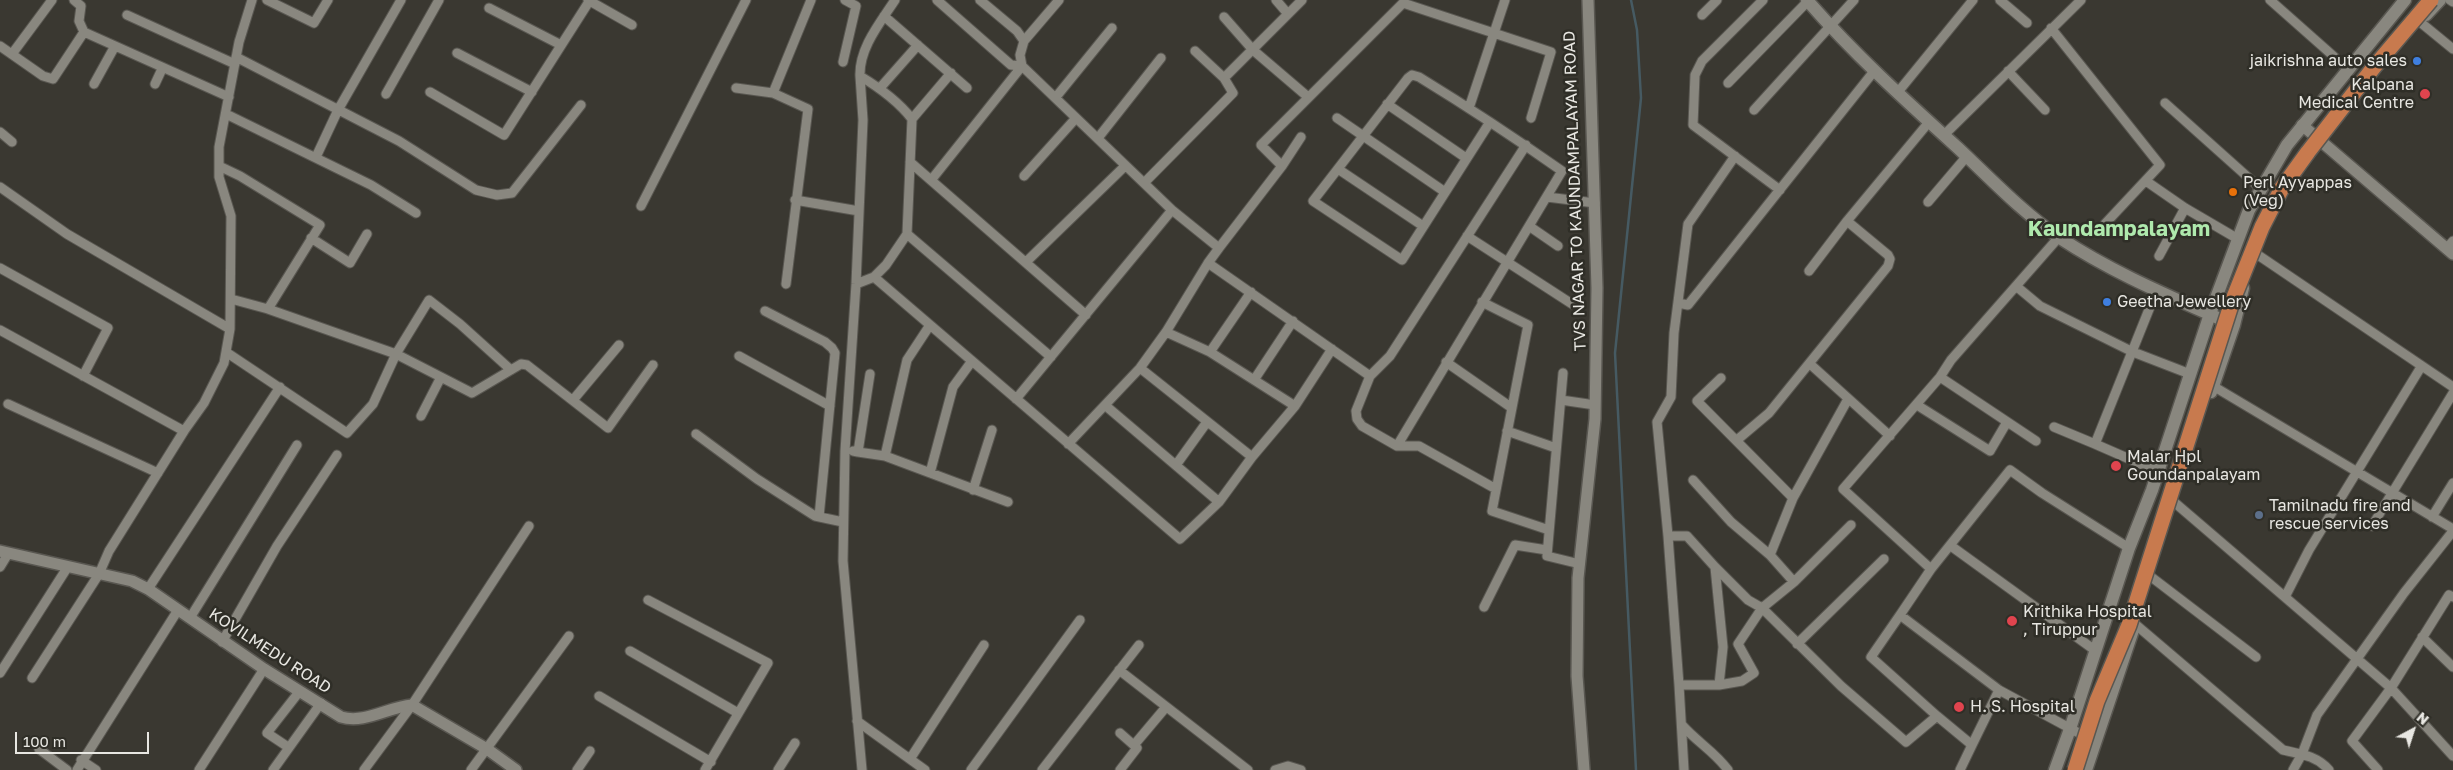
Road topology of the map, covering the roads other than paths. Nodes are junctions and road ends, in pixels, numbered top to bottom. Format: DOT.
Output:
graph roads {
  1 [pos="52,0"];
  2 [pos="74,0"];
  3 [pos="252,0"];
  4 [pos="267,0"];
  5 [pos="328,0"];
  6 [pos="401,0"];
  7 [pos="439,0"];
  8 [pos="589,0"];
  9 [pos="746,0"];
  10 [pos="811,0"];
  11 [pos="845,0"];
  12 [pos="895,0"];
  13 [pos="937,0"];
  14 [pos="980,0"];
  15 [pos="1059,0"];
  16 [pos="1276,0"];
  17 [pos="1302,0"];
  18 [pos="1505,0"];
  19 [pos="1588,0"];
  20 [pos="1717,0"];
  21 [pos="1762,0"];
  22 [pos="1854,0"];
  23 [pos="1973,0"];
  24 [pos="2000,0"];
  25 [pos="2081,0"];
  26 [pos="2270,0"];
  27 [pos="2405,0"];
  28 [pos="2418,0"];
  29 [pos="2431,0"];
  30 [pos="2440,0"];
  31 [pos="1403,1"];
  32 [pos="1808,1"];
  33 [pos="489,8"];
  34 [pos="1288,14"];
  35 [pos="127,15"];
  36 [pos="1702,15"];
  37 [pos="884,16"];
  38 [pos="1224,17"];
  39 [pos="2026,22"];
  40 [pos="2420,22"];
  41 [pos="632,25"];
  42 [pos="1830,27"];
  43 [pos="1112,28"];
  44 [pos="2051,28"];
  45 [pos="84,32"];
  46 [pos="1494,34"];
  47 [pos="1024,41"];
  48 [pos="561,45"];
  49 [pos="918,45"];
  50 [pos="0,46"];
  51 [pos="115,46"];
  52 [pos="2453,49"];
  53 [pos="1253,50"];
  54 [pos="1195,51"];
  55 [pos="457,53"];
  56 [pos="12,54"];
  57 [pos="1161,58"];
  58 [pos="236,60"];
  59 [pos="843,62"];
  60 [pos="1022,66"];
  61 [pos="162,68"];
  62 [pos="2348,69"];
  63 [pos="1874,70"];
  64 [pos="2008,71"];
  65 [pos="951,73"];
  66 [pos="860,76"];
  67 [pos="1224,78"];
  68 [pos="1728,83"];
  69 [pos="94,84"];
  70 [pos="155,84"];
  71 [pos="736,88"];
  72 [pos="880,88"];
  73 [pos="967,88"];
  74 [pos="430,92"];
  75 [pos="532,92"];
  76 [pos="1898,92"];
  77 [pos="772,93"];
  78 [pos="386,94"];
  79 [pos="229,96"];
  80 [pos="1056,97"];
  81 [pos="1308,97"];
  82 [pos="1387,104"];
  83 [pos="2164,104"];
  84 [pos="581,105"];
  85 [pos="1469,108"];
  86 [pos="338,110"];
  87 [pos="1754,110"];
  88 [pos="2045,110"];
  89 [pos="226,114"];
  90 [pos="1076,118"];
  91 [pos="1337,118"];
  92 [pos="1531,118"];
  93 [pos="912,120"];
  94 [pos="1490,122"];
  95 [pos="1929,122"];
  96 [pos="2302,125"];
  97 [pos="0,132"];
  98 [pos="1944,135"];
  99 [pos="1363,136"];
  100 [pos="1301,137"];
  101 [pos="1098,138"];
  102 [pos="12,142"];
  103 [pos="2322,143"];
  104 [pos="1526,145"];
  105 [pos="1734,156"];
  106 [pos="1967,156"];
  107 [pos="316,157"];
  108 [pos="1466,158"];
  109 [pos="910,162"];
  110 [pos="219,166"];
  111 [pos="1125,166"];
  112 [pos="1282,166"];
  113 [pos="1338,169"];
  114 [pos="1024,176"];
  115 [pos="932,179"];
  116 [pos="2146,181"];
  117 [pos="1145,182"];
  118 [pos="0,187"];
  119 [pos="2260,188"];
  120 [pos="1780,190"];
  121 [pos="1445,192"];
  122 [pos="1547,197"];
  123 [pos="796,200"];
  124 [pos="1928,202"];
  125 [pos="1595,203"];
  126 [pos="640,206"];
  127 [pos="2184,208"];
  128 [pos="1172,210"];
  129 [pos="860,211"];
  130 [pos="416,212"];
  131 [pos="1848,221"];
  132 [pos="1423,226"];
  133 [pos="1529,226"];
  134 [pos="2102,227"];
  135 [pos="367,234"];
  136 [pos="907,234"];
  137 [pos="1467,236"];
  138 [pos="2059,237"];
  139 [pos="311,238"];
  140 [pos="2238,239"];
  141 [pos="1558,246"];
  142 [pos="1219,248"];
  143 [pos="2451,248"];
  144 [pos="2258,255"];
  145 [pos="2159,256"];
  146 [pos="1507,261"];
  147 [pos="1026,262"];
  148 [pos="1208,263"];
  149 [pos="0,268"];
  150 [pos="1809,271"];
  151 [pos="874,277"];
  152 [pos="786,284"];
  153 [pos="856,284"];
  154 [pos="2016,286"];
  155 [pos="1251,292"];
  156 [pos="2156,292"];
  157 [pos="231,299"];
  158 [pos="1482,302"];
  159 [pos="1678,303"];
  160 [pos="1572,304"];
  161 [pos="268,309"];
  162 [pos="766,312"];
  163 [pos="2210,314"];
  164 [pos="1086,316"];
  165 [pos="1293,321"];
  166 [pos="930,325"];
  167 [pos="2234,325"];
  168 [pos="230,329"];
  169 [pos="0,330"];
  170 [pos="1166,332"];
  171 [pos="619,344"];
  172 [pos="1332,349"];
  173 [pos="226,352"];
  174 [pos="1210,352"];
  175 [pos="2133,352"];
  176 [pos="396,354"];
  177 [pos="739,356"];
  178 [pos="1051,357"];
  179 [pos="972,361"];
  180 [pos="1446,362"];
  181 [pos="1810,364"];
  182 [pos="653,365"];
  183 [pos="2421,367"];
  184 [pos="1140,368"];
  185 [pos="511,370"];
  186 [pos="1563,373"];
  187 [pos="870,374"];
  188 [pos="2190,374"];
  189 [pos="82,376"];
  190 [pos="1370,376"];
  191 [pos="441,377"];
  192 [pos="1940,377"];
  193 [pos="1721,378"];
  194 [pos="1254,380"];
  195 [pos="2213,386"];
  196 [pos="280,387"];
  197 [pos="2453,387"];
  198 [pos="2453,393"];
  199 [pos="1016,399"];
  200 [pos="1848,399"];
  201 [pos="573,400"];
  202 [pos="1560,400"];
  203 [pos="8,404"];
  204 [pos="1916,405"];
  205 [pos="830,406"];
  206 [pos="1106,406"];
  207 [pos="1295,406"];
  208 [pos="1595,406"];
  209 [pos="1512,408"];
  210 [pos="421,416"];
  211 [pos="1208,422"];
  212 [pos="2007,422"];
  213 [pos="2054,427"];
  214 [pos="992,430"];
  215 [pos="184,431"];
  216 [pos="1507,431"];
  217 [pos="696,434"];
  218 [pos="1890,436"];
  219 [pos="1737,440"];
  220 [pos="2036,441"];
  221 [pos="1068,444"];
  222 [pos="2095,444"];
  223 [pos="297,445"];
  224 [pos="1397,446"];
  225 [pos="1556,448"];
  226 [pos="845,451"];
  227 [pos="858,452"];
  228 [pos="337,455"];
  229 [pos="885,456"];
  230 [pos="1252,457"];
  231 [pos="1176,465"];
  232 [pos="2157,471"];
  233 [pos="2358,471"];
  234 [pos="930,473"];
  235 [pos="158,474"];
  236 [pos="1693,480"];
  237 [pos="2453,483"];
  238 [pos="1496,489"];
  239 [pos="973,490"];
  240 [pos="2392,492"];
  241 [pos="1793,498"];
  242 [pos="1008,502"];
  243 [pos="1219,502"];
  244 [pos="2174,502"];
  245 [pos="819,517"];
  246 [pos="2432,517"];
  247 [pos="843,522"];
  248 [pos="1851,525"];
  249 [pos="529,526"];
  250 [pos="2372,526"];
  251 [pos="1549,530"];
  252 [pos="2453,530"];
  253 [pos="1668,536"];
  254 [pos="1951,546"];
  255 [pos="2129,548"];
  256 [pos="1547,550"];
  257 [pos="4,553"];
  258 [pos="1770,555"];
  259 [pos="1884,559"];
  260 [pos="1580,564"];
  261 [pos="0,567"];
  262 [pos="1715,567"];
  263 [pos="67,568"];
  264 [pos="1931,569"];
  265 [pos="98,574"];
  266 [pos="2150,576"];
  267 [pos="1794,582"];
  268 [pos="148,589"];
  269 [pos="2284,597"];
  270 [pos="2453,597"];
  271 [pos="648,600"];
  272 [pos="1484,607"];
  273 [pos="1762,608"];
  274 [pos="178,610"];
  275 [pos="1900,615"];
  276 [pos="190,618"];
  277 [pos="1080,620"];
  278 [pos="2136,624"];
  279 [pos="569,636"];
  280 [pos="2422,637"];
  281 [pos="222,642"];
  282 [pos="1797,644"];
  283 [pos="984,645"];
  284 [pos="1139,645"];
  285 [pos="630,651"];
  286 [pos="2096,651"];
  287 [pos="2256,657"];
  288 [pos="2356,658"];
  289 [pos="2453,667"];
  290 [pos="264,669"];
  291 [pos="1119,670"];
  292 [pos="0,673"];
  293 [pos="32,678"];
  294 [pos="1679,685"];
  295 [pos="1719,685"];
  296 [pos="2391,688"];
  297 [pos="1999,690"];
  298 [pos="299,692"];
  299 [pos="599,696"];
  300 [pos="321,703"];
  301 [pos="412,704"];
  302 [pos="1166,707"];
  303 [pos="738,713"];
  304 [pos="1937,716"];
  305 [pos="857,721"];
  306 [pos="1682,725"];
  307 [pos="2070,729"];
  308 [pos="1120,733"];
  309 [pos="2097,742"];
  310 [pos="795,743"];
  311 [pos="1134,745"];
  312 [pos="1972,745"];
  313 [pos="288,747"];
  314 [pos="487,748"];
  315 [pos="39,749"];
  316 [pos="590,751"];
  317 [pos="2302,754"];
  318 [pos="2453,756"];
  319 [pos="910,759"];
  320 [pos="81,760"];
  321 [pos="708,766"];
  322 [pos="67,770"];
  323 [pos="77,770"];
  324 [pos="96,770"];
  325 [pos="199,770"];
  326 [pos="273,770"];
  327 [pos="364,770"];
  328 [pos="471,770"];
  329 [pos="516,770"];
  330 [pos="577,770"];
  331 [pos="778,770"];
  332 [pos="862,770"];
  333 [pos="925,770"];
  334 [pos="971,770"];
  335 [pos="1042,770"];
  336 [pos="1120,770"];
  337 [pos="1248,770"];
  338 [pos="1275,770"];
  339 [pos="1301,770"];
  340 [pos="1584,770"];
  341 [pos="1684,770"];
  342 [pos="1728,770"];
  343 [pos="1960,770"];
  344 [pos="2054,770"];
  345 [pos="2064,770"];
  346 [pos="2075,770"];
  347 [pos="2086,770"];
  348 [pos="2293,770"];
  349 [pos="2329,770"];
  350 [pos="2378,770"];
  1 -- 56 [label="street"];
  2 -- 45 [label="street"];
  3 -- 58 [label="street"];
  4 -- 5 [label="street"];
  6 -- 86 [label="street"];
  7 -- 78 [label="street"];
  8 -- 41 [label="street"];
  8 -- 48 [label="street"];
  9 -- 126 [label="street"];
  10 -- 77 [label="street"];
  11 -- 59 [label="street"];
  12 -- 37 [label="street"];
  13 -- 60 [label="street"];
  14 -- 47 [label="street"];
  15 -- 47 [label="street"];
  16 -- 34 [label="street"];
  17 -- 34 [label="street"];
  18 -- 46 [label="street"];
  19 -- 125 [label="street, TVS NAGAR TO KAUNDAMPALAYAM ROAD"];
  20 -- 36 [label="street"];
  21 -- 105 [label="street"];
  22 -- 42 [label="street"];
  23 -- 76 [label="street"];
  24 -- 39 [label="street"];
  25 -- 44 [label="street"];
  26 -- 62 [label="street"];
  27 -- 62 [label="main road"];
  28 -- 345 [label="highway"];
  29 -- 346 [label="highway, bridge"];
  30 -- 40 [label="main road"];
  31 -- 46 [label="street"];
  31 -- 81 [label="street"];
  32 -- 42 [label="main road"];
  32 -- 68 [label="street"];
  33 -- 48 [label="street"];
  34 -- 53 [label="street"];
  35 -- 58 [label="street"];
  37 -- 49 [label="street"];
  37 -- 66 [label="street"];
  38 -- 53 [label="street"];
  40 -- 52 [label="street"];
  40 -- 103 [label="main road"];
  42 -- 63 [label="main road"];
  42 -- 87 [label="street"];
  43 -- 80 [label="street"];
  44 -- 64 [label="street"];
  44 -- 116 [label="street"];
  45 -- 51 [label="street"];
  45 -- 56 [label="street"];
  46 -- 85 [label="street"];
  46 -- 92 [label="street"];
  47 -- 60 [label="street"];
  48 -- 75 [label="street"];
  49 -- 65 [label="street"];
  49 -- 72 [label="street"];
  50 -- 56 [label="street"];
  51 -- 61 [label="street"];
  51 -- 69 [label="street"];
  53 -- 67 [label="street"];
  53 -- 81 [label="street"];
  54 -- 67 [label="street"];
  55 -- 75 [label="street"];
  57 -- 101 [label="street"];
  58 -- 79 [label="street"];
  58 -- 86 [label="street"];
  60 -- 80 [label="street"];
  60 -- 115 [label="street"];
  61 -- 70 [label="street"];
  61 -- 79 [label="street"];
  62 -- 96 [label="main road"];
  63 -- 76 [label="main road"];
  63 -- 120 [label="street"];
  64 -- 88 [label="street"];
  64 -- 98 [label="street"];
  65 -- 73 [label="street"];
  65 -- 93 [label="street"];
  66 -- 72 [label="street"];
  66 -- 129 [label="street"];
  67 -- 117 [label="street"];
  71 -- 77 [label="street"];
  72 -- 93 [label="street"];
  74 -- 75 [label="street"];
  76 -- 95 [label="main road"];
  77 -- 123 [label="street"];
  79 -- 89 [label="street"];
  80 -- 90 [label="street"];
  81 -- 112 [label="street"];
  82 -- 85 [label="street"];
  82 -- 99 [label="street"];
  82 -- 108 [label="street"];
  83 -- 119 [label="street"];
  84 -- 86 [label="street"];
  85 -- 94 [label="street"];
  86 -- 107 [label="street"];
  89 -- 107 [label="street"];
  89 -- 110 [label="street"];
  90 -- 101 [label="street"];
  90 -- 114 [label="street"];
  91 -- 99 [label="street"];
  93 -- 109 [label="street"];
  94 -- 104 [label="street"];
  94 -- 108 [label="street"];
  95 -- 98 [label="main road"];
  95 -- 131 [label="street"];
  96 -- 103 [label="street"];
  96 -- 119 [label="main road"];
  97 -- 102 [label="street"];
  98 -- 106 [label="main road"];
  99 -- 113 [label="street"];
  99 -- 121 [label="street"];
  100 -- 112 [label="street"];
  101 -- 111 [label="street"];
  103 -- 143 [label="street"];
  103 -- 144 [label="main road"];
  104 -- 122 [label="street"];
  104 -- 137 [label="street"];
  105 -- 120 [label="street"];
  105 -- 159 [label="street"];
  106 -- 124 [label="street"];
  106 -- 138 [label="main road"];
  107 -- 130 [label="street"];
  108 -- 121 [label="street"];
  109 -- 115 [label="street"];
  109 -- 136 [label="street"];
  110 -- 139 [label="street"];
  110 -- 157 [label="street"];
  111 -- 117 [label="street"];
  111 -- 147 [label="street"];
  112 -- 142 [label="street"];
  113 -- 132 [label="street"];
  113 -- 132 [label="street"];
  115 -- 147 [label="street"];
  116 -- 127 [label="street"];
  116 -- 134 [label="street"];
  117 -- 128 [label="street"];
  118 -- 168 [label="street"];
  119 -- 140 [label="main road"];
  120 -- 159 [label="street"];
  121 -- 132 [label="street"];
  122 -- 125 [label="street"];
  122 -- 133 [label="street"];
  123 -- 129 [label="street"];
  123 -- 152 [label="street"];
  125 -- 208 [label="street, TVS NAGAR TO KAUNDAMPALAYAM ROAD"];
  127 -- 140 [label="street"];
  127 -- 145 [label="street"];
  128 -- 142 [label="street"];
  128 -- 164 [label="street"];
  129 -- 153 [label="street"];
  131 -- 150 [label="street"];
  131 -- 181 [label="street"];
  133 -- 141 [label="street"];
  133 -- 146 [label="street"];
  135 -- 139 [label="street"];
  136 -- 151 [label="street"];
  136 -- 178 [label="street"];
  137 -- 146 [label="street"];
  137 -- 190 [label="street"];
  138 -- 154 [label="street"];
  138 -- 156 [label="main road"];
  139 -- 161 [label="street"];
  140 -- 163 [label="main road"];
  142 -- 148 [label="street"];
  144 -- 167 [label="main road"];
  144 -- 183 [label="street"];
  146 -- 158 [label="street"];
  146 -- 160 [label="street"];
  147 -- 164 [label="street"];
  148 -- 155 [label="street"];
  148 -- 170 [label="street"];
  149 -- 189 [label="street"];
  151 -- 153 [label="street"];
  151 -- 166 [label="street"];
  153 -- 226 [label="street"];
  154 -- 175 [label="street"];
  154 -- 192 [label="street"];
  155 -- 165 [label="street"];
  155 -- 174 [label="street"];
  156 -- 163 [label="main road"];
  156 -- 175 [label="street"];
  157 -- 161 [label="street"];
  157 -- 168 [label="street"];
  158 -- 180 [label="street"];
  158 -- 209 [label="street"];
  159 -- 253 [label="street"];
  161 -- 176 [label="street"];
  162 -- 205 [label="street"];
  163 -- 167 [label="main road"];
  163 -- 188 [label="main road"];
  164 -- 178 [label="street"];
  165 -- 172 [label="street"];
  165 -- 194 [label="street"];
  166 -- 179 [label="street"];
  166 -- 229 [label="street"];
  167 -- 195 [label="main road"];
  168 -- 173 [label="street"];
  169 -- 189 [label="street"];
  170 -- 174 [label="street"];
  170 -- 184 [label="street"];
  171 -- 201 [label="street"];
  172 -- 190 [label="street"];
  172 -- 207 [label="street"];
  173 -- 196 [label="street"];
  173 -- 215 [label="street"];
  174 -- 194 [label="street"];
  175 -- 188 [label="street"];
  175 -- 222 [label="street"];
  176 -- 185 [label="street"];
  176 -- 191 [label="street"];
  176 -- 196 [label="street"];
  177 -- 205 [label="street"];
  178 -- 199 [label="street"];
  179 -- 199 [label="street"];
  179 -- 234 [label="street"];
  180 -- 209 [label="street"];
  180 -- 224 [label="street"];
  181 -- 200 [label="street"];
  181 -- 219 [label="street"];
  182 -- 201 [label="street"];
  183 -- 197 [label="street"];
  183 -- 233 [label="street"];
  184 -- 206 [label="street"];
  184 -- 211 [label="street"];
  185 -- 191 [label="street"];
  185 -- 201 [label="street"];
  186 -- 202 [label="street"];
  187 -- 227 [label="street"];
  188 -- 232 [label="main road"];
  189 -- 215 [label="street"];
  190 -- 224 [label="street"];
  191 -- 210 [label="street"];
  192 -- 204 [label="street"];
  192 -- 212 [label="street"];
  193 -- 219 [label="street"];
  194 -- 207 [label="street"];
  195 -- 233 [label="street"];
  195 -- 244 [label="main road"];
  196 -- 268 [label="street"];
  198 -- 240 [label="street"];
  199 -- 221 [label="street"];
  200 -- 218 [label="street"];
  200 -- 241 [label="street"];
  202 -- 208 [label="street"];
  202 -- 225 [label="street"];
  203 -- 235 [label="street"];
  204 -- 212 [label="street"];
  204 -- 218 [label="street"];
  205 -- 245 [label="street"];
  206 -- 221 [label="street"];
  206 -- 231 [label="street"];
  207 -- 230 [label="street"];
  208 -- 260 [label="street, TVS NAGAR TO KAUNDAMPALAYAM ROAD"];
  209 -- 216 [label="street"];
  211 -- 230 [label="street"];
  211 -- 231 [label="street"];
  212 -- 220 [label="street"];
  213 -- 222 [label="street"];
  214 -- 239 [label="street"];
  215 -- 235 [label="street"];
  216 -- 225 [label="street"];
  216 -- 238 [label="street"];
  217 -- 245 [label="street"];
  218 -- 264 [label="street"];
  219 -- 241 [label="street"];
  221 -- 243 [label="street"];
  222 -- 232 [label="street"];
  223 -- 276 [label="street"];
  224 -- 238 [label="street"];
  225 -- 251 [label="street"];
  226 -- 227 [label="street"];
  226 -- 247 [label="street"];
  227 -- 229 [label="street"];
  228 -- 281 [label="street"];
  229 -- 234 [label="street"];
  230 -- 243 [label="street"];
  231 -- 243 [label="street"];
  232 -- 255 [label="main road"];
  233 -- 240 [label="street"];
  233 -- 269 [label="street"];
  234 -- 239 [label="street"];
  235 -- 265 [label="street"];
  236 -- 258 [label="street"];
  237 -- 246 [label="street"];
  238 -- 251 [label="street"];
  239 -- 242 [label="street"];
  240 -- 246 [label="street"];
  240 -- 250 [label="street"];
  241 -- 258 [label="street"];
  244 -- 266 [label="main road"];
  244 -- 269 [label="street"];
  245 -- 247 [label="street"];
  246 -- 252 [label="street"];
  247 -- 305 [label="street"];
  248 -- 267 [label="street"];
  249 -- 301 [label="street"];
  251 -- 256 [label="street"];
  252 -- 288 [label="street"];
  253 -- 262 [label="street"];
  253 -- 294 [label="street"];
  254 -- 255 [label="street"];
  254 -- 264 [label="street"];
  254 -- 286 [label="street"];
  255 -- 286 [label="main road"];
  256 -- 260 [label="street"];
  256 -- 272 [label="street"];
  257 -- 261 [label="street"];
  257 -- 263 [label="street, KOVILMEDU ROAD"];
  258 -- 267 [label="street"];
  259 -- 282 [label="street"];
  260 -- 340 [label="street, TVS NAGAR TO KAUNDAMPALAYAM ROAD"];
  262 -- 273 [label="street"];
  262 -- 295 [label="street"];
  263 -- 265 [label="street, KOVILMEDU ROAD"];
  263 -- 292 [label="street"];
  264 -- 275 [label="street"];
  265 -- 268 [label="street, KOVILMEDU ROAD"];
  265 -- 293 [label="street"];
  266 -- 278 [label="main road"];
  266 -- 287 [label="street"];
  267 -- 273 [label="street"];
  268 -- 274 [label="street, KOVILMEDU ROAD"];
  269 -- 288 [label="street"];
  270 -- 280 [label="street"];
  271 -- 303 [label="street"];
  273 -- 282 [label="street"];
  273 -- 295 [label="street"];
  274 -- 276 [label="street, KOVILMEDU ROAD"];
  274 -- 320 [label="street"];
  275 -- 297 [label="street"];
  275 -- 304 [label="street"];
  276 -- 281 [label="street, KOVILMEDU ROAD"];
  277 -- 334 [label="street"];
  278 -- 309 [label="main road"];
  278 -- 317 [label="street"];
  279 -- 314 [label="street"];
  280 -- 289 [label="street"];
  280 -- 296 [label="street"];
  281 -- 290 [label="street, KOVILMEDU ROAD"];
  282 -- 304 [label="street"];
  283 -- 319 [label="street"];
  284 -- 291 [label="street"];
  285 -- 303 [label="street"];
  286 -- 307 [label="main road"];
  288 -- 296 [label="street"];
  288 -- 317 [label="street"];
  290 -- 298 [label="street, KOVILMEDU ROAD"];
  290 -- 325 [label="street"];
  291 -- 302 [label="street"];
  291 -- 335 [label="street"];
  294 -- 295 [label="street"];
  294 -- 306 [label="street"];
  296 -- 318 [label="street"];
  296 -- 350 [label="street"];
  297 -- 307 [label="street"];
  297 -- 312 [label="street"];
  298 -- 300 [label="street, KOVILMEDU ROAD"];
  298 -- 313 [label="street"];
  299 -- 321 [label="street"];
  300 -- 301 [label="street, KOVILMEDU ROAD"];
  300 -- 313 [label="street"];
  301 -- 314 [label="street"];
  301 -- 327 [label="street"];
  302 -- 311 [label="street"];
  302 -- 337 [label="street"];
  303 -- 321 [label="street"];
  304 -- 312 [label="street"];
  305 -- 319 [label="street"];
  305 -- 332 [label="street"];
  306 -- 341 [label="street"];
  306 -- 342 [label="street"];
  307 -- 309 [label="street"];
  307 -- 344 [label="main road"];
  308 -- 311 [label="street"];
  309 -- 347 [label="main road"];
  310 -- 331 [label="street"];
  311 -- 336 [label="street"];
  312 -- 343 [label="street"];
  313 -- 326 [label="street"];
  314 -- 328 [label="street"];
  314 -- 329 [label="street"];
  315 -- 322 [label="street"];
  316 -- 330 [label="street"];
  317 -- 348 [label="street"];
  317 -- 349 [label="street"];
  319 -- 333 [label="street"];
  320 -- 323 [label="street"];
  320 -- 324 [label="street"];
  338 -- 339 [label="street"];
}
